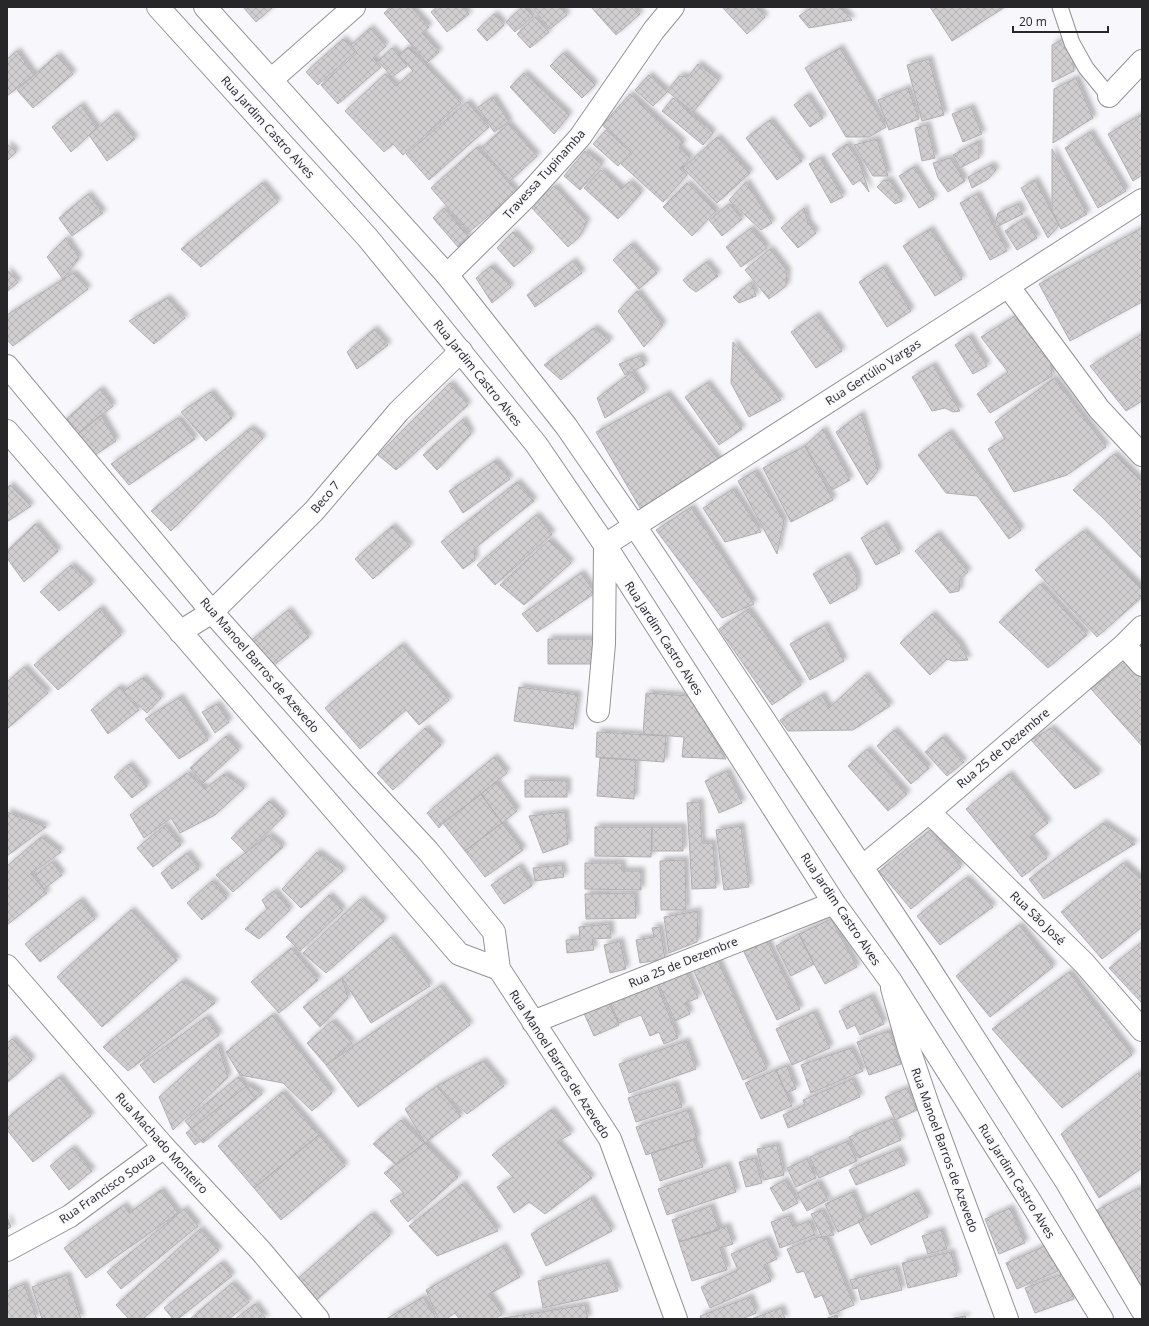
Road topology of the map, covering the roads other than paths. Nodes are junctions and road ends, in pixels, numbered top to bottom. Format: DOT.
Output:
graph roads {
  1 [pos="158,7"];
  2 [pos="205,7"];
  3 [pos="354,7"];
  4 [pos="673,7"];
  5 [pos="1060,7"];
  6 [pos="1139,73"];
  7 [pos="271,80"];
  8 [pos="1110,96"];
  9 [pos="1142,200"];
  10 [pos="447,275"];
  11 [pos="1008,286"];
  12 [pos="461,351"];
  13 [pos="7,366"];
  14 [pos="7,430"];
  15 [pos="1142,455"];
  16 [pos="635,526"];
  17 [pos="605,545"];
  18 [pos="212,612"];
  19 [pos="1142,627"];
  20 [pos="180,632"];
  21 [pos="1124,645"];
  22 [pos="1142,664"];
  23 [pos="598,712"];
  24 [pos="929,812"];
  25 [pos="862,867"];
  26 [pos="834,903"];
  27 [pos="7,966"];
  28 [pos="499,969"];
  29 [pos="890,980"];
  30 [pos="533,1022"];
  31 [pos="1142,1030"];
  32 [pos="164,1147"];
  33 [pos="7,1250"];
  34 [pos="1142,1310"];
  35 [pos="318,1319"];
  36 [pos="676,1319"];
  37 [pos="1006,1319"];
  38 [pos="1102,1319"];
  1 -- 12 [label="street, Rua Jardim Castro Alves"];
  2 -- 7 [label="street"];
  3 -- 7 [label="street"];
  4 -- 10 [label="street, Travessa Tupinamba"];
  5 -- 8 [label="lane"];
  6 -- 8 [label="street"];
  7 -- 10 [label="street"];
  9 -- 11 [label="street, Rua Gertúlio Vargas"];
  10 -- 16 [label="street"];
  11 -- 15 [label="street"];
  11 -- 16 [label="street, Rua Gertúlio Vargas"];
  12 -- 17 [label="street, Rua Jardim Castro Alves"];
  12 -- 18 [label="street, Beco 7"];
  13 -- 18 [label="street, Rua Manoel Barros de Azevedo"];
  14 -- 20 [label="street"];
  16 -- 17 [label="street, Rua Gertúlio Vargas"];
  16 -- 25 [label="street"];
  17 -- 23 [label="street"];
  17 -- 26 [label="street, Rua Jardim Castro Alves"];
  18 -- 20 [label="street, Beco 7"];
  18 -- 28 [label="street, Rua Manoel Barros de Azevedo"];
  19 -- 21 [label="street, Rua 25 de Dezembre"];
  20 -- 28 [label="street"];
  21 -- 22 [label="street"];
  21 -- 24 [label="street, Rua 25 de Dezembre"];
  24 -- 25 [label="street, Rua 25 de Dezembre"];
  24 -- 31 [label="street, Rua São José"];
  25 -- 34 [label="street"];
  26 -- 29 [label="street, Rua Jardim Castro Alves"];
  26 -- 30 [label="street, Rua 25 de Dezembre"];
  27 -- 32 [label="street, Rua Machado Monteiro"];
  28 -- 30 [label="street, Rua Manoel Barros de Azevedo"];
  29 -- 37 [label="street, Rua Manoel Barros de Azevedo"];
  29 -- 38 [label="street, Rua Jardim Castro Alves"];
  30 -- 36 [label="street, Rua Manoel Barros de Azevedo"];
  32 -- 33 [label="street, Rua Francisco Souza"];
  32 -- 35 [label="street, Rua Machado Monteiro"];
}
